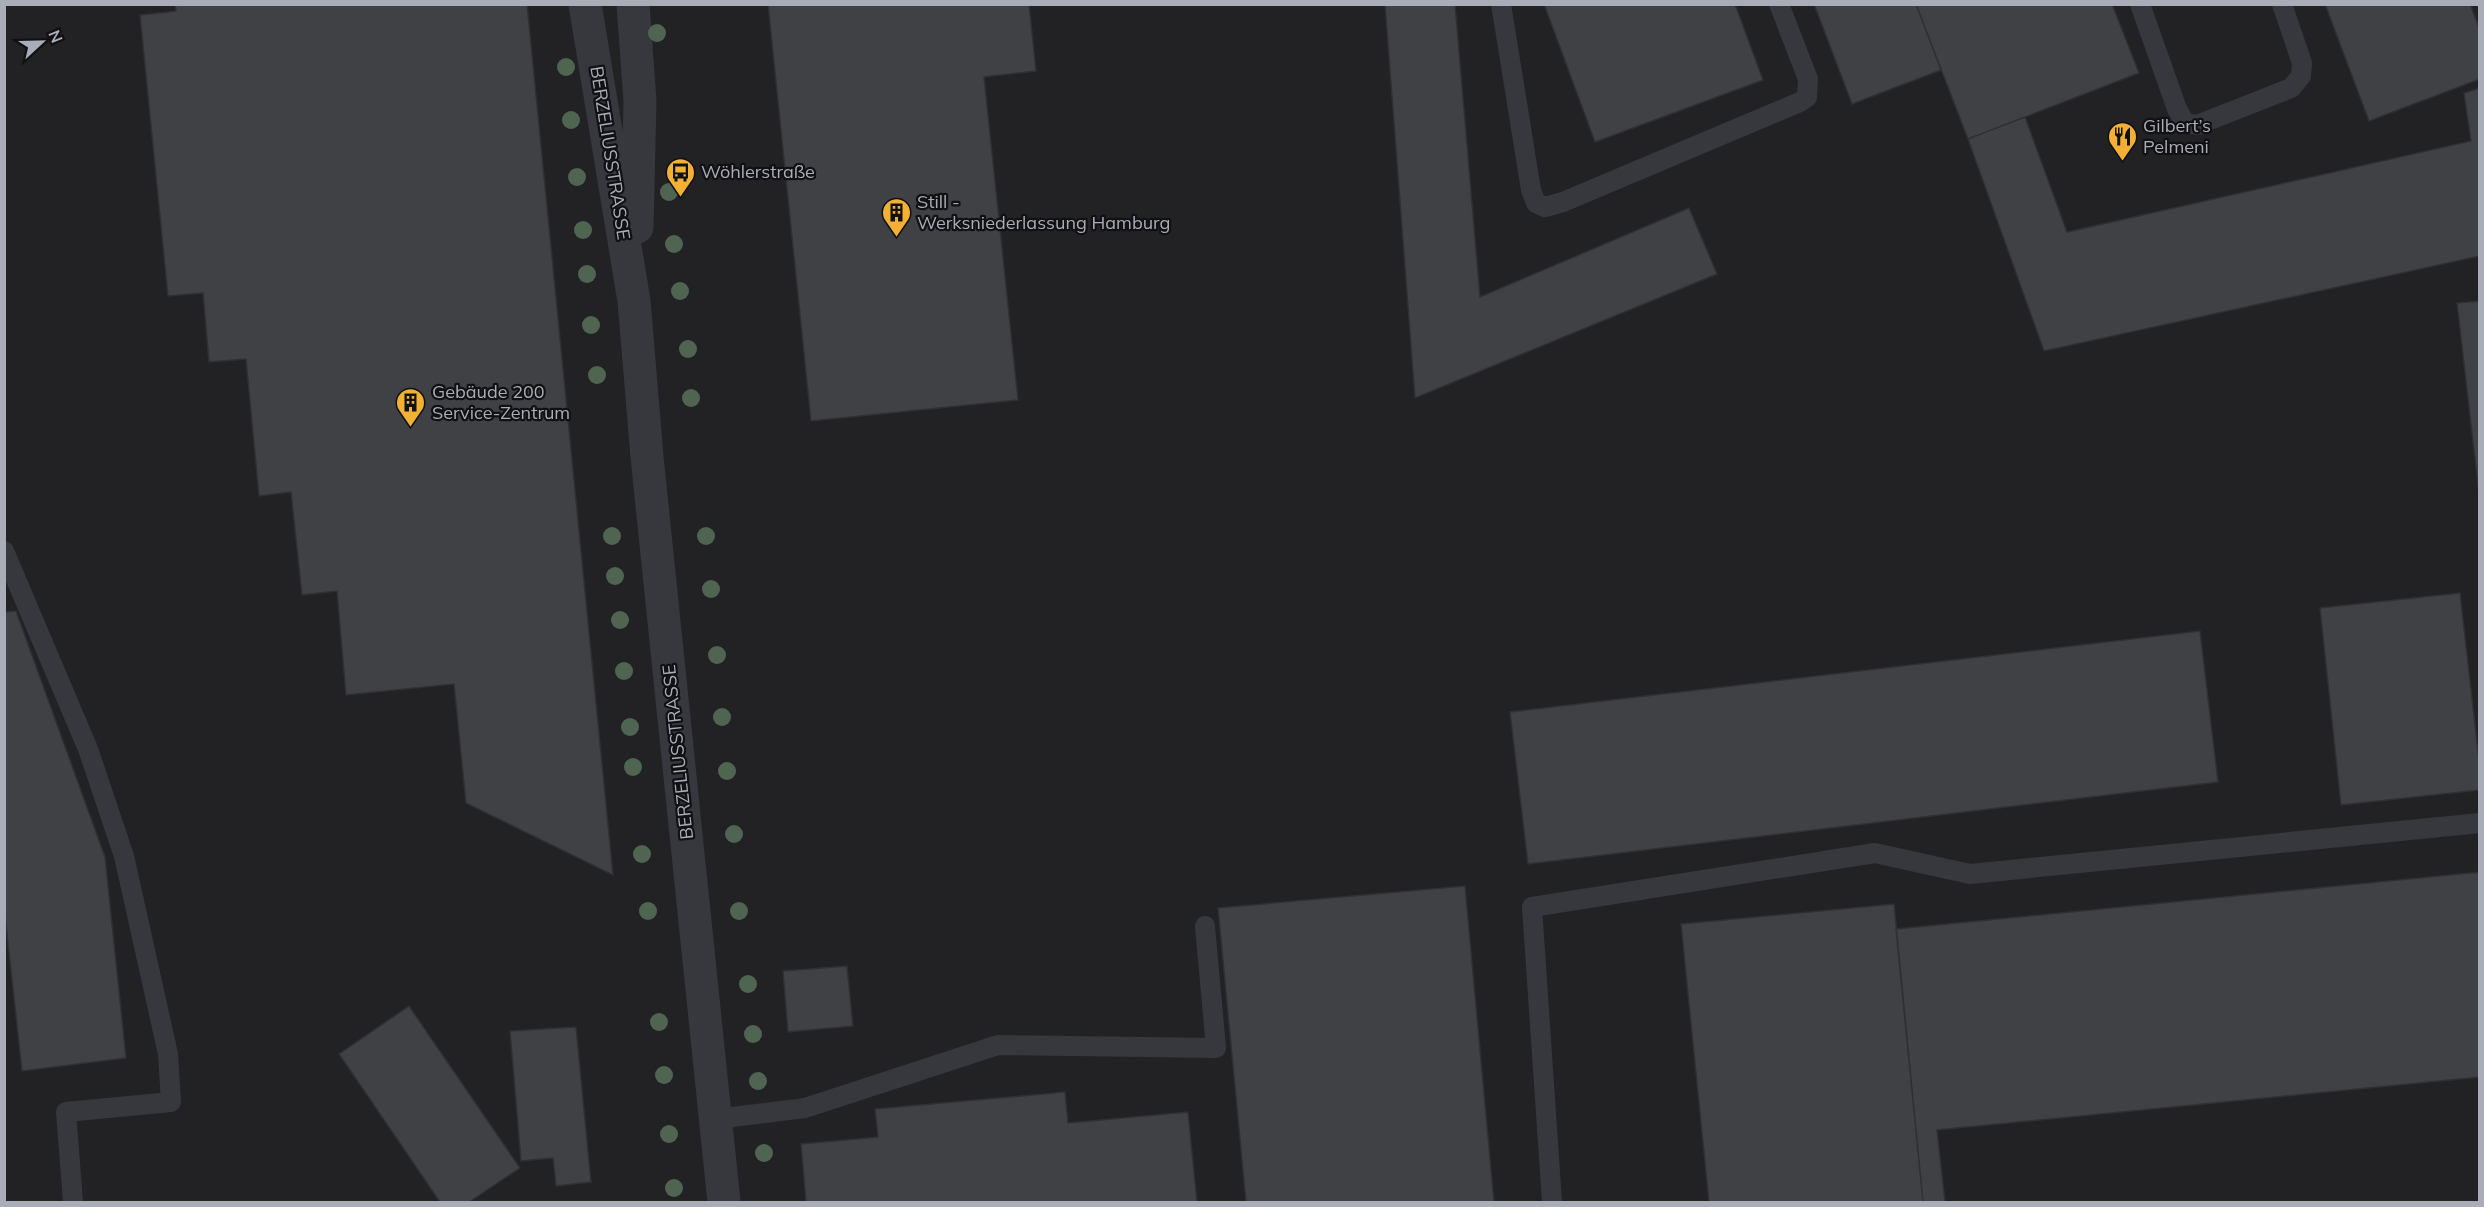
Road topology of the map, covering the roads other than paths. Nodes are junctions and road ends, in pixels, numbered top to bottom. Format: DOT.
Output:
graph roads {
  1 [pos="585,4"];
  2 [pos="633,4"];
  3 [pos="1501,4"];
  4 [pos="1779,4"];
  5 [pos="2140,4"];
  6 [pos="2282,4"];
  7 [pos="634,301"];
  8 [pos="4,551"];
  9 [pos="2480,823"];
  10 [pos="1205,926"];
  11 [pos="716,1119"];
  12 [pos="73,1203"];
  13 [pos="724,1203"];
  14 [pos="1552,1203"];
  1 -- 7 [label="street, BERZELIUSSTRASSE"];
  2 -- 7 [label="street, BERZELIUSSTRASSE"];
  3 -- 4 [label="lane"];
  5 -- 6 [label="lane"];
  7 -- 11 [label="street, BERZELIUSSTRASSE"];
  8 -- 12 [label="lane"];
  9 -- 14 [label="lane"];
  10 -- 11 [label="lane"];
  11 -- 13 [label="street, BERZELIUSSTRASSE"];
}
